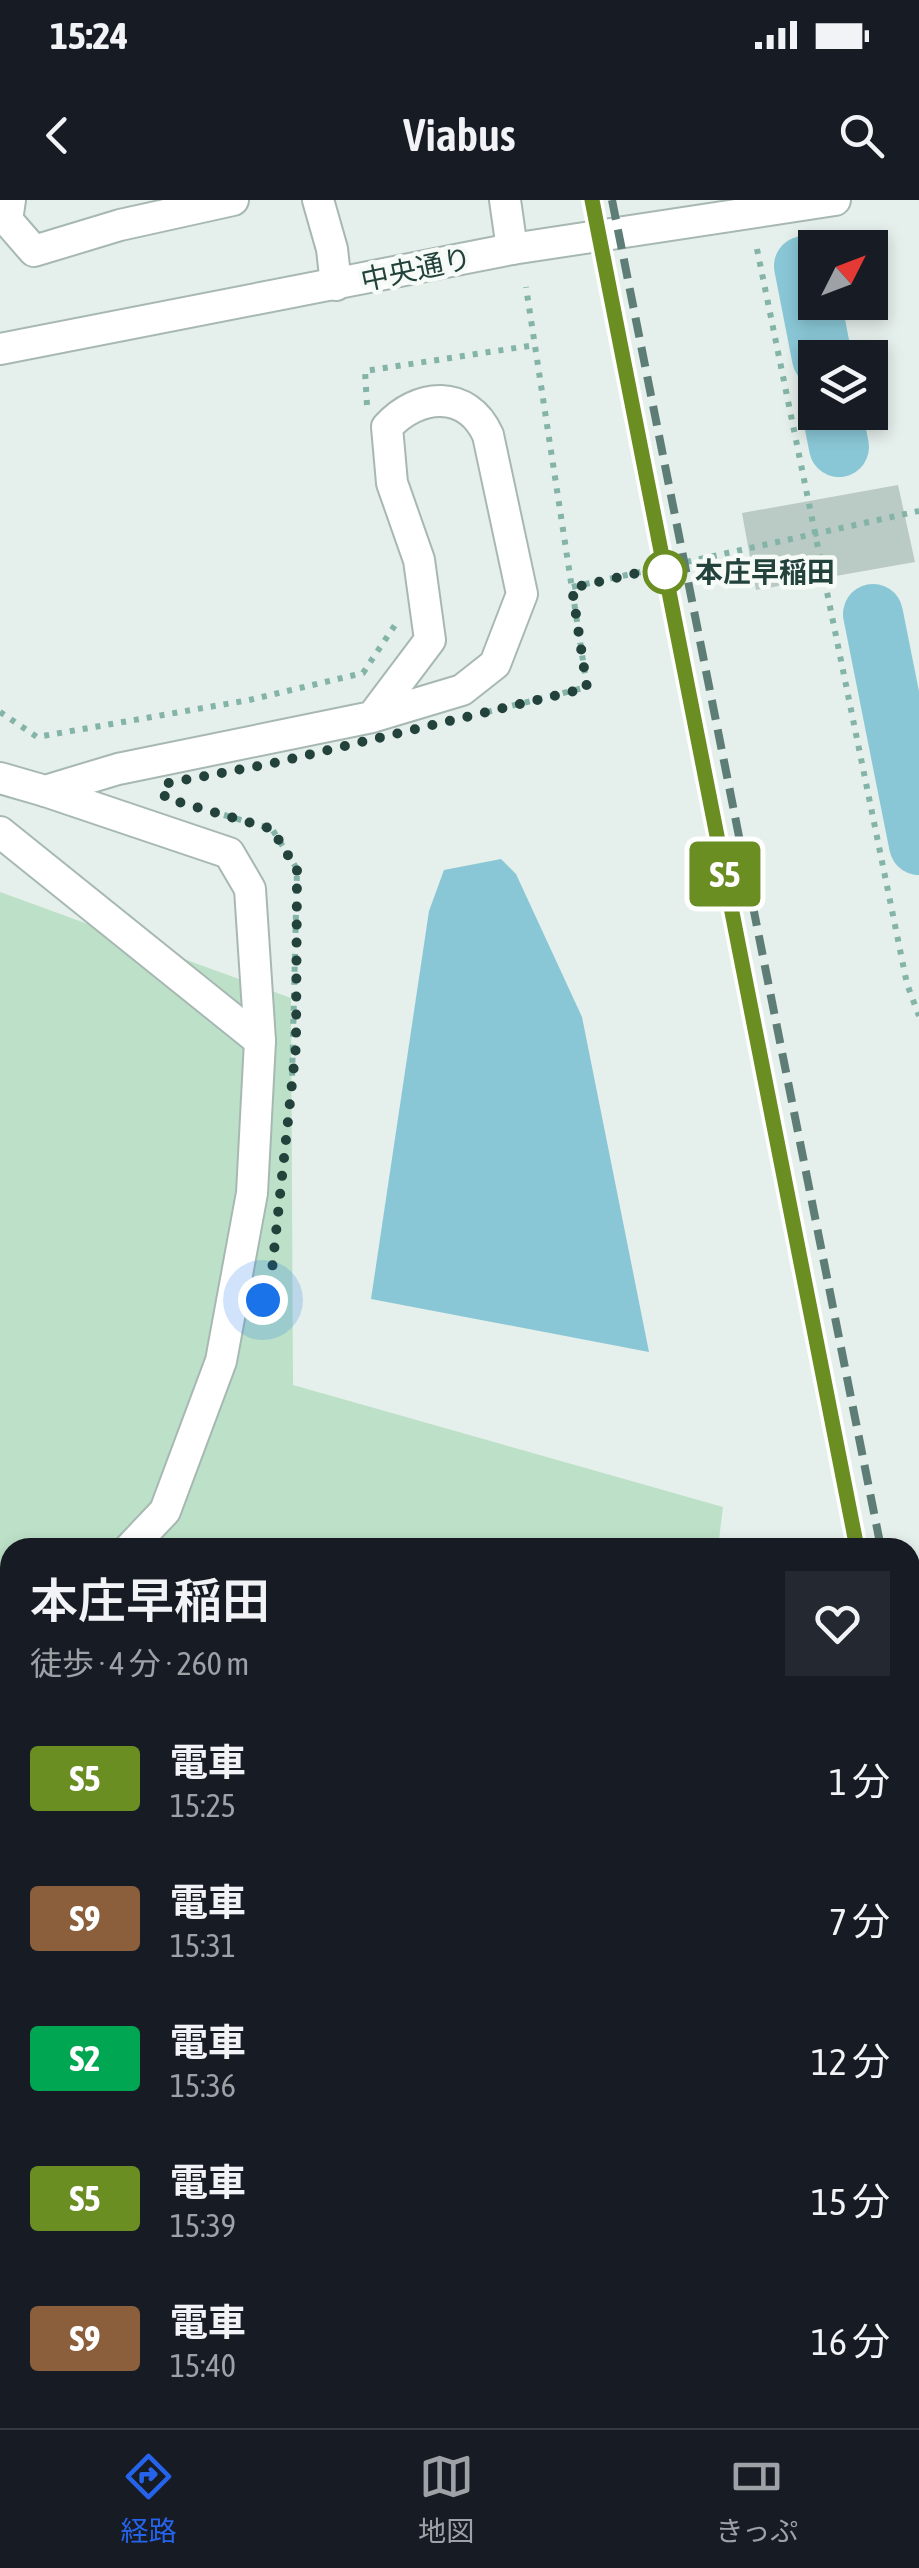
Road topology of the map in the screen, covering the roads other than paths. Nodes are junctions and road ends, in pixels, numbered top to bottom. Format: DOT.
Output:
graph roads {
  1 [pos="10,200"];
  2 [pos="232,200"];
  3 [pos="318,200"];
  4 [pos="505,200"];
  5 [pos="835,200"];
  6 [pos="512,248"];
  7 [pos="336,285"];
  8 [pos="0,349"];
  9 [pos="372,717"];
  10 [pos="0,778"];
  11 [pos="44,791"];
  12 [pos="0,832"];
  13 [pos="260,1041"];
  14 [pos="140,1538"];
  1 -- 2 [label="street"];
  3 -- 7 [label="street"];
  4 -- 6 [label="street"];
  5 -- 6 [label="street, 中央通り"];
  6 -- 7 [label="street, 中央通り"];
  7 -- 8 [label="street, 中央通り"];
  9 -- 9 [label="street"];
  9 -- 11 [label="street"];
  10 -- 11 [label="street"];
  11 -- 13 [label="street"];
  12 -- 13 [label="street"];
  13 -- 14 [label="street"];
}
